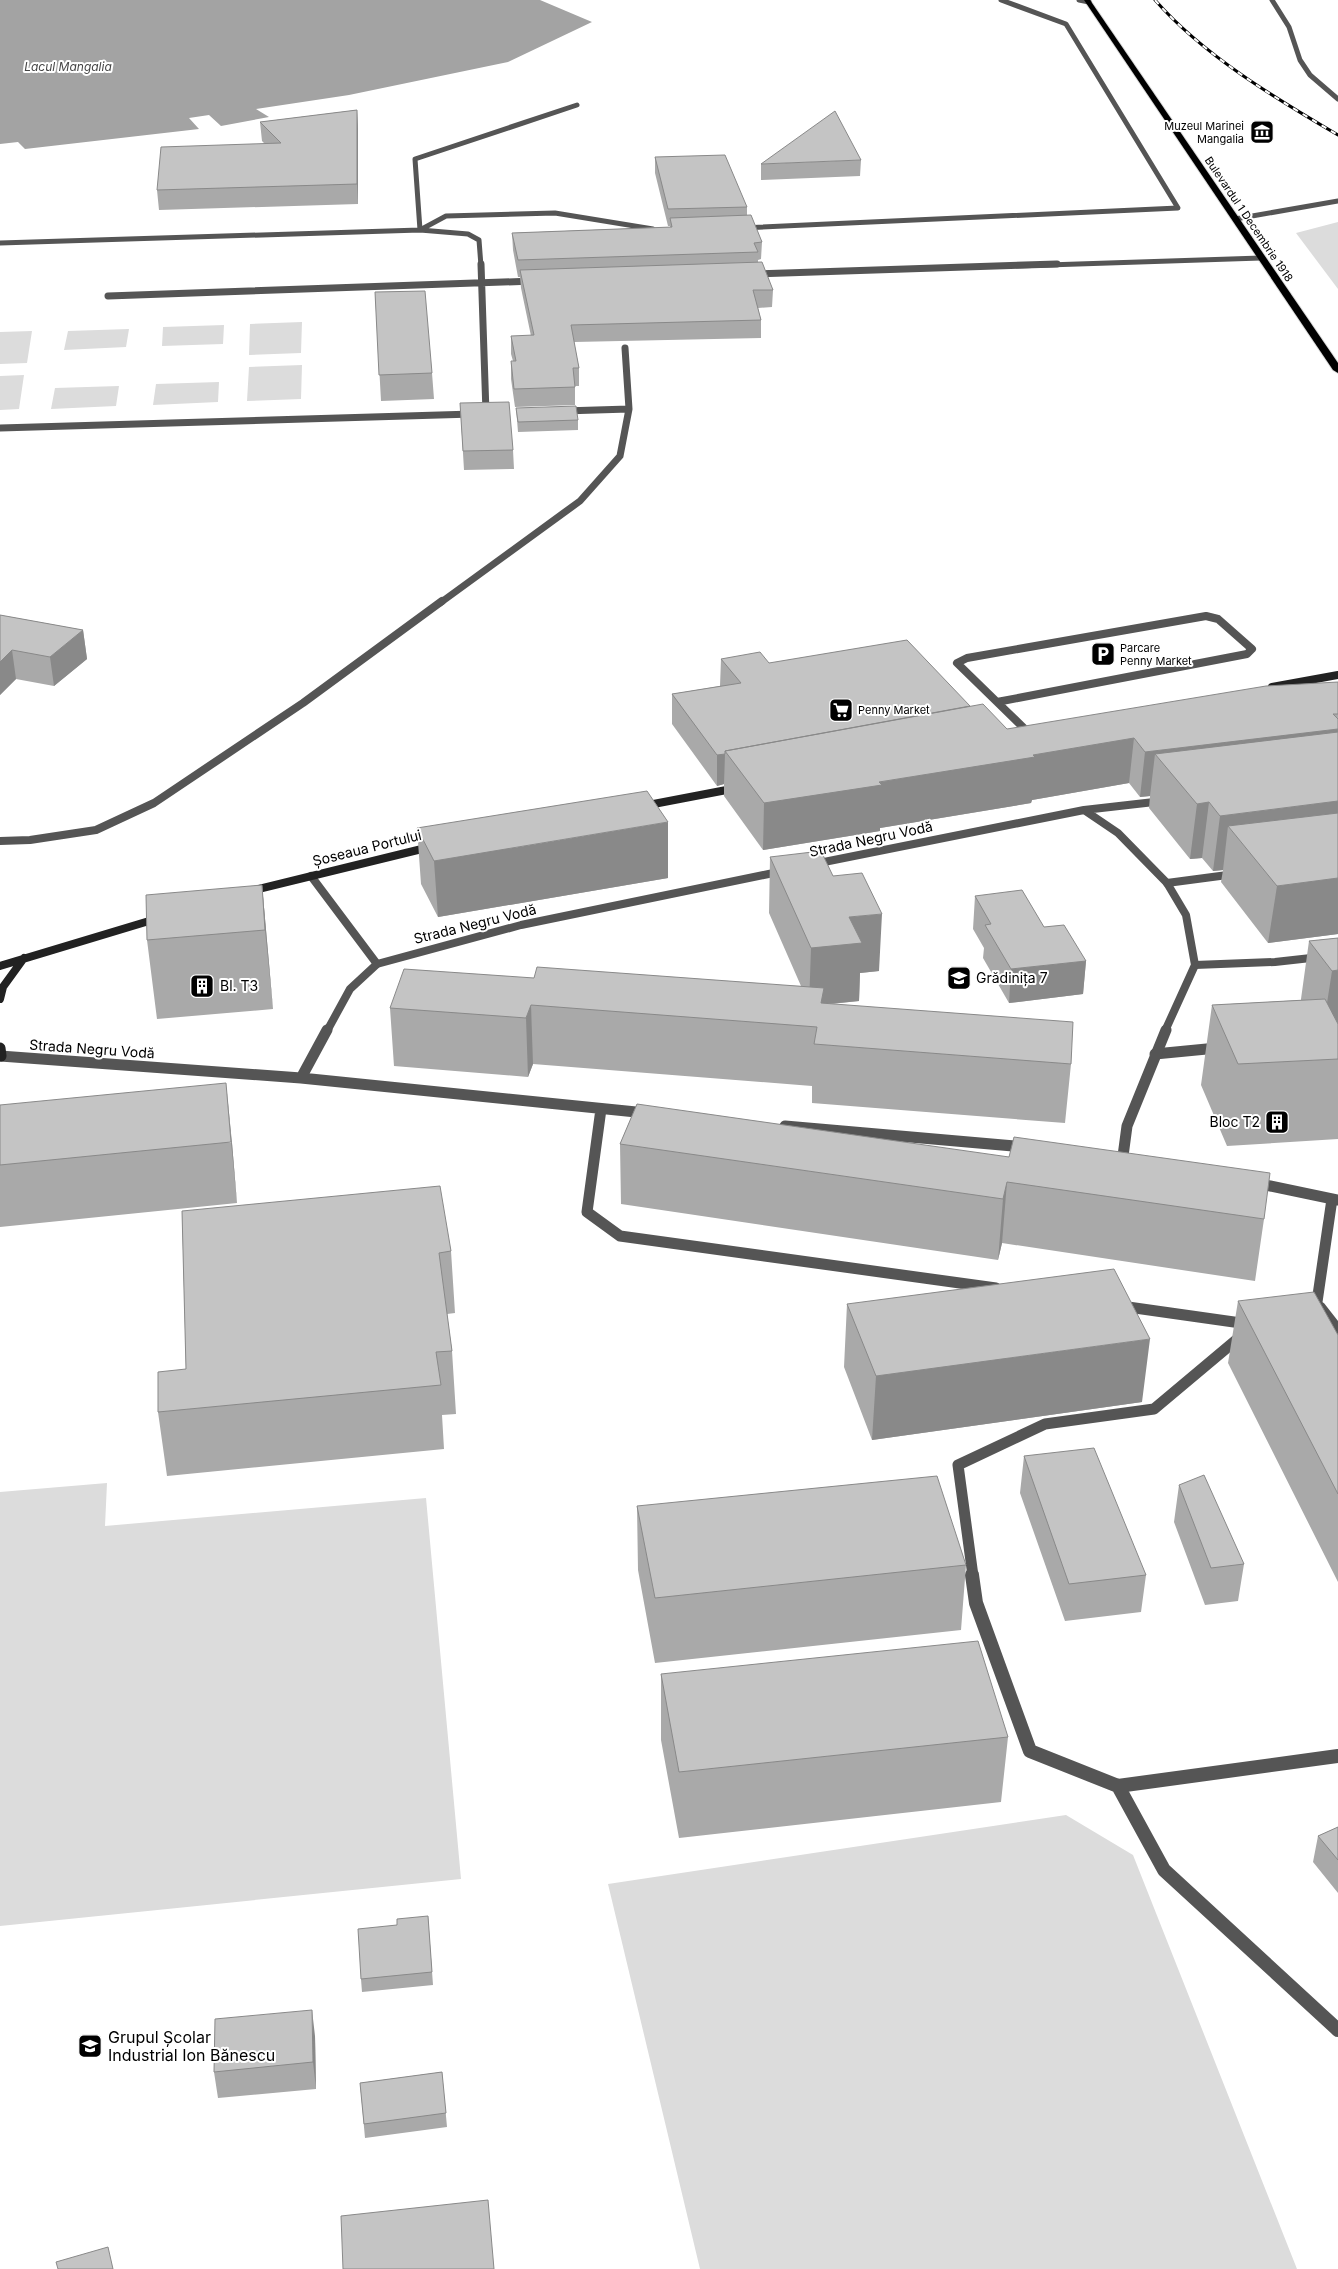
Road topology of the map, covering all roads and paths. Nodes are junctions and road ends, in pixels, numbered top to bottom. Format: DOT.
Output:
graph roads {
  1 [pos="1001,0"];
  2 [pos="1079,0"];
  3 [pos="1272,0"];
  4 [pos="1088,1"];
  5 [pos="1338,98"];
  6 [pos="577,105"];
  7 [pos="1338,201"];
  8 [pos="1235,219"];
  9 [pos="736,229"];
  10 [pos="420,230"];
  11 [pos="660,230"];
  12 [pos="0,243"];
  13 [pos="1262,258"];
  14 [pos="742,274"];
  15 [pos="542,281"];
  16 [pos="482,283"];
  17 [pos="108,296"];
  18 [pos="624,348"];
  19 [pos="1338,370"];
  20 [pos="629,409"];
  21 [pos="553,411"];
  22 [pos="486,413"];
  23 [pos="496,413"];
  24 [pos="0,428"];
  25 [pos="1338,675"];
  26 [pos="1262,689"];
  27 [pos="997,702"];
  28 [pos="1040,732"];
  29 [pos="1030,734"];
  30 [pos="1020,736"];
  31 [pos="749,786"];
  32 [pos="1172,800"];
  33 [pos="633,808"];
  34 [pos="1084,810"];
  35 [pos="0,841"];
  36 [pos="440,844"];
  37 [pos="1243,873"];
  38 [pos="311,876"];
  39 [pos="1167,883"];
  40 [pos="239,894"];
  41 [pos="164,916"];
  42 [pos="1338,955"];
  43 [pos="24,958"];
  44 [pos="377,964"];
  45 [pos="1195,965"];
  46 [pos="0,966"];
  47 [pos="0,999"];
  48 [pos="1223,1048"];
  49 [pos="0,1053"];
  50 [pos="1155,1054"];
  51 [pos="301,1078"];
  52 [pos="601,1109"];
  53 [pos="660,1114"];
  54 [pos="778,1125"];
  55 [pos="1034,1148"];
  56 [pos="1123,1156"];
  57 [pos="1246,1181"];
  58 [pos="1335,1200"];
  59 [pos="1004,1290"];
  60 [pos="1317,1302"];
  61 [pos="1113,1305"];
  62 [pos="1301,1309"];
  63 [pos="1338,1330"];
  64 [pos="1338,1756"];
  65 [pos="1118,1786"];
  66 [pos="1338,2030"];
  1 -- 9 [label="street"];
  2 -- 4 [label="street"];
  3 -- 5 [label="street"];
  4 -- 8 [label="highway, Bulevardul 1 Decembrie 1918"];
  6 -- 10 [label="street"];
  7 -- 8 [label="street"];
  8 -- 13 [label="highway, Bulevardul 1 Decembrie 1918"];
  10 -- 11 [label="street"];
  10 -- 12 [label="street"];
  10 -- 16 [label="street"];
  13 -- 14 [label="street"];
  13 -- 19 [label="highway, Bulevardul 1 Decembrie 1918"];
  15 -- 16 [label="street"];
  16 -- 17 [label="street"];
  16 -- 22 [label="street"];
  18 -- 20 [label="street"];
  20 -- 21 [label="street"];
  20 -- 35 [label="street"];
  22 -- 23 [label="street"];
  22 -- 24 [label="street"];
  25 -- 26 [label="street"];
  27 -- 27 [label="street"];
  27 -- 29 [label="street"];
  28 -- 29 [label="street"];
  29 -- 30 [label="street"];
  31 -- 33 [label="street"];
  32 -- 34 [label="street, Strada Negru Vodă"];
  34 -- 39 [label="street"];
  34 -- 44 [label="street, Strada Negru Vodă"];
  36 -- 38 [label="street, Șoseaua Portului"];
  37 -- 39 [label="street"];
  38 -- 40 [label="street, Șoseaua Portului"];
  38 -- 44 [label="street"];
  39 -- 45 [label="street"];
  41 -- 43 [label="street"];
  42 -- 45 [label="street"];
  43 -- 46 [label="street"];
  43 -- 47 [label="street"];
  44 -- 51 [label="street, Strada Negru Vodă"];
  45 -- 50 [label="street"];
  48 -- 50 [label="street"];
  49 -- 51 [label="street, Strada Negru Vodă"];
  50 -- 56 [label="street"];
  51 -- 52 [label="street, Strada Negru Vodă"];
  52 -- 53 [label="street, Strada Negru Vodă"];
  52 -- 59 [label="street"];
  54 -- 55 [label="street"];
  57 -- 58 [label="street"];
  58 -- 60 [label="street"];
  60 -- 62 [label="street"];
  60 -- 63 [label="street"];
  61 -- 65 [label="street"];
  64 -- 65 [label="street"];
  65 -- 66 [label="street"];
}
